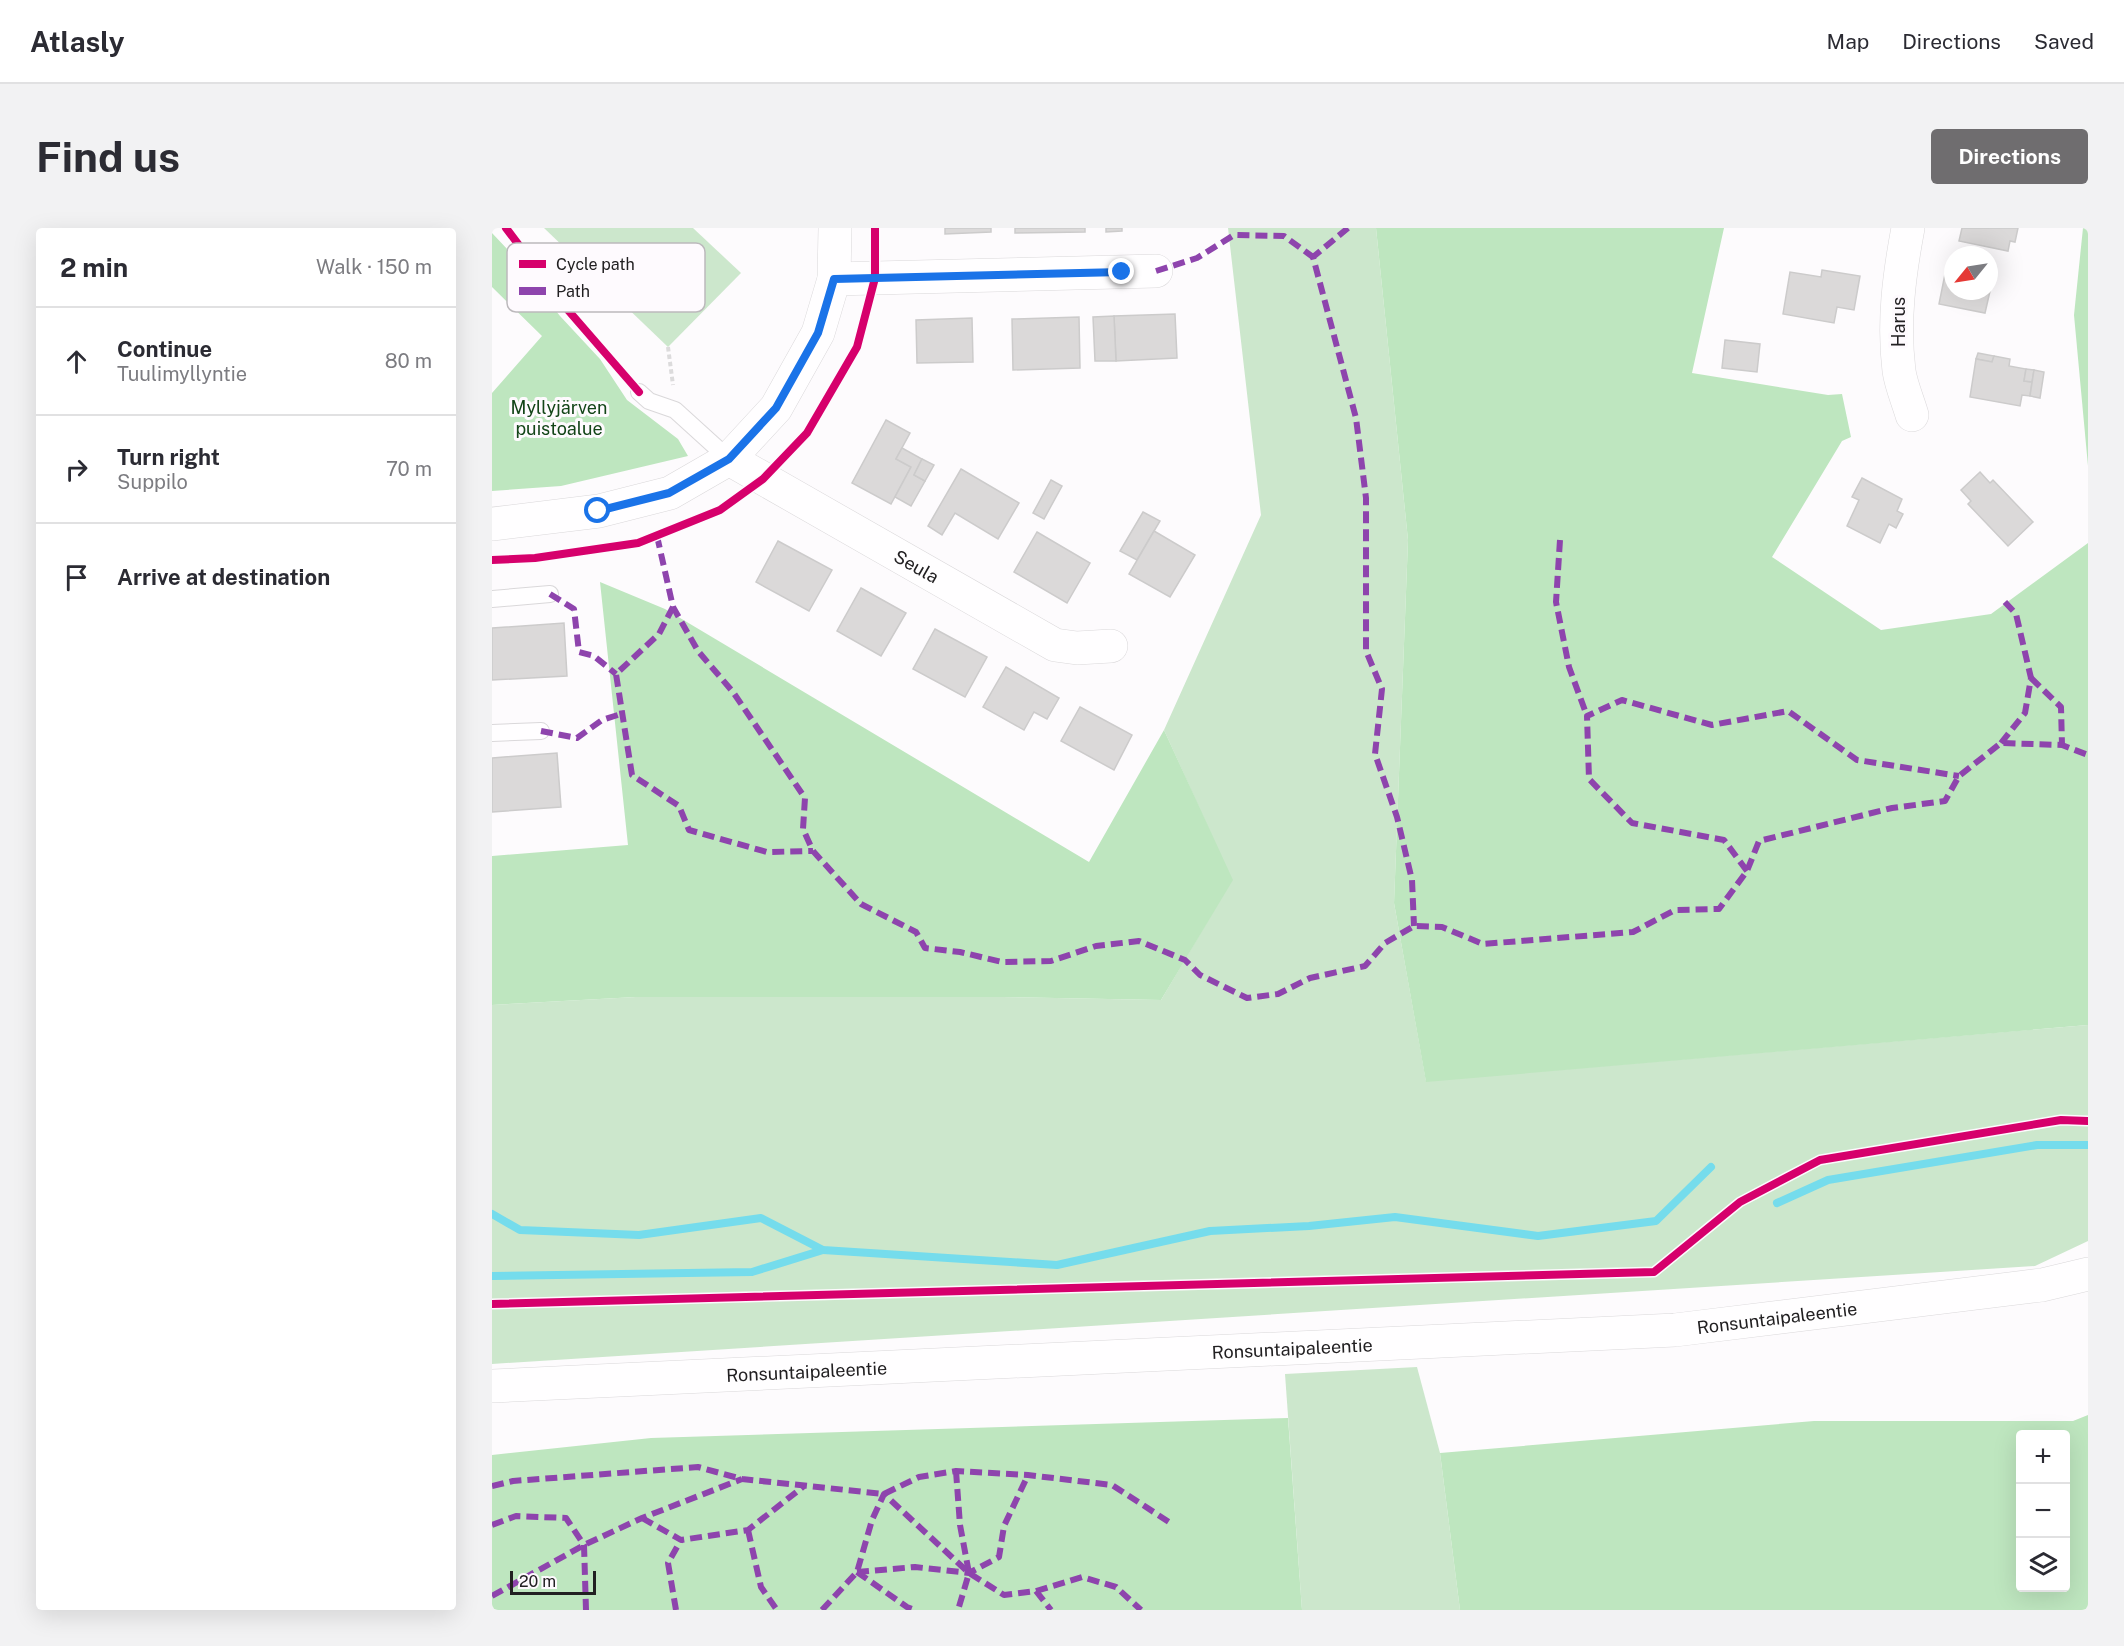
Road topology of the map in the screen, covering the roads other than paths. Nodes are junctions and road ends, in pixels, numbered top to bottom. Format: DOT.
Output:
graph roads {
  1 [pos="836,228"];
  2 [pos="1908,228"];
  3 [pos="1156,271"];
  4 [pos="834,279"];
  5 [pos="639,392"];
  6 [pos="1912,415"];
  7 [pos="729,459"];
  8 [pos="492,524"];
  9 [pos="550,594"];
  10 [pos="492,599"];
  11 [pos="1111,646"];
  12 [pos="542,731"];
  13 [pos="492,733"];
  14 [pos="2088,1274"];
  15 [pos="492,1386"];
  1 -- 4 [label="street"];
  2 -- 6 [label="street, Harus"];
  3 -- 4 [label="street"];
  4 -- 7 [label="street"];
  5 -- 7 [label="lane"];
  7 -- 8 [label="street"];
  7 -- 11 [label="street, Seula"];
  9 -- 10 [label="lane"];
  12 -- 13 [label="lane"];
  14 -- 15 [label="street, Ronsuntaipaleentie"];
}
